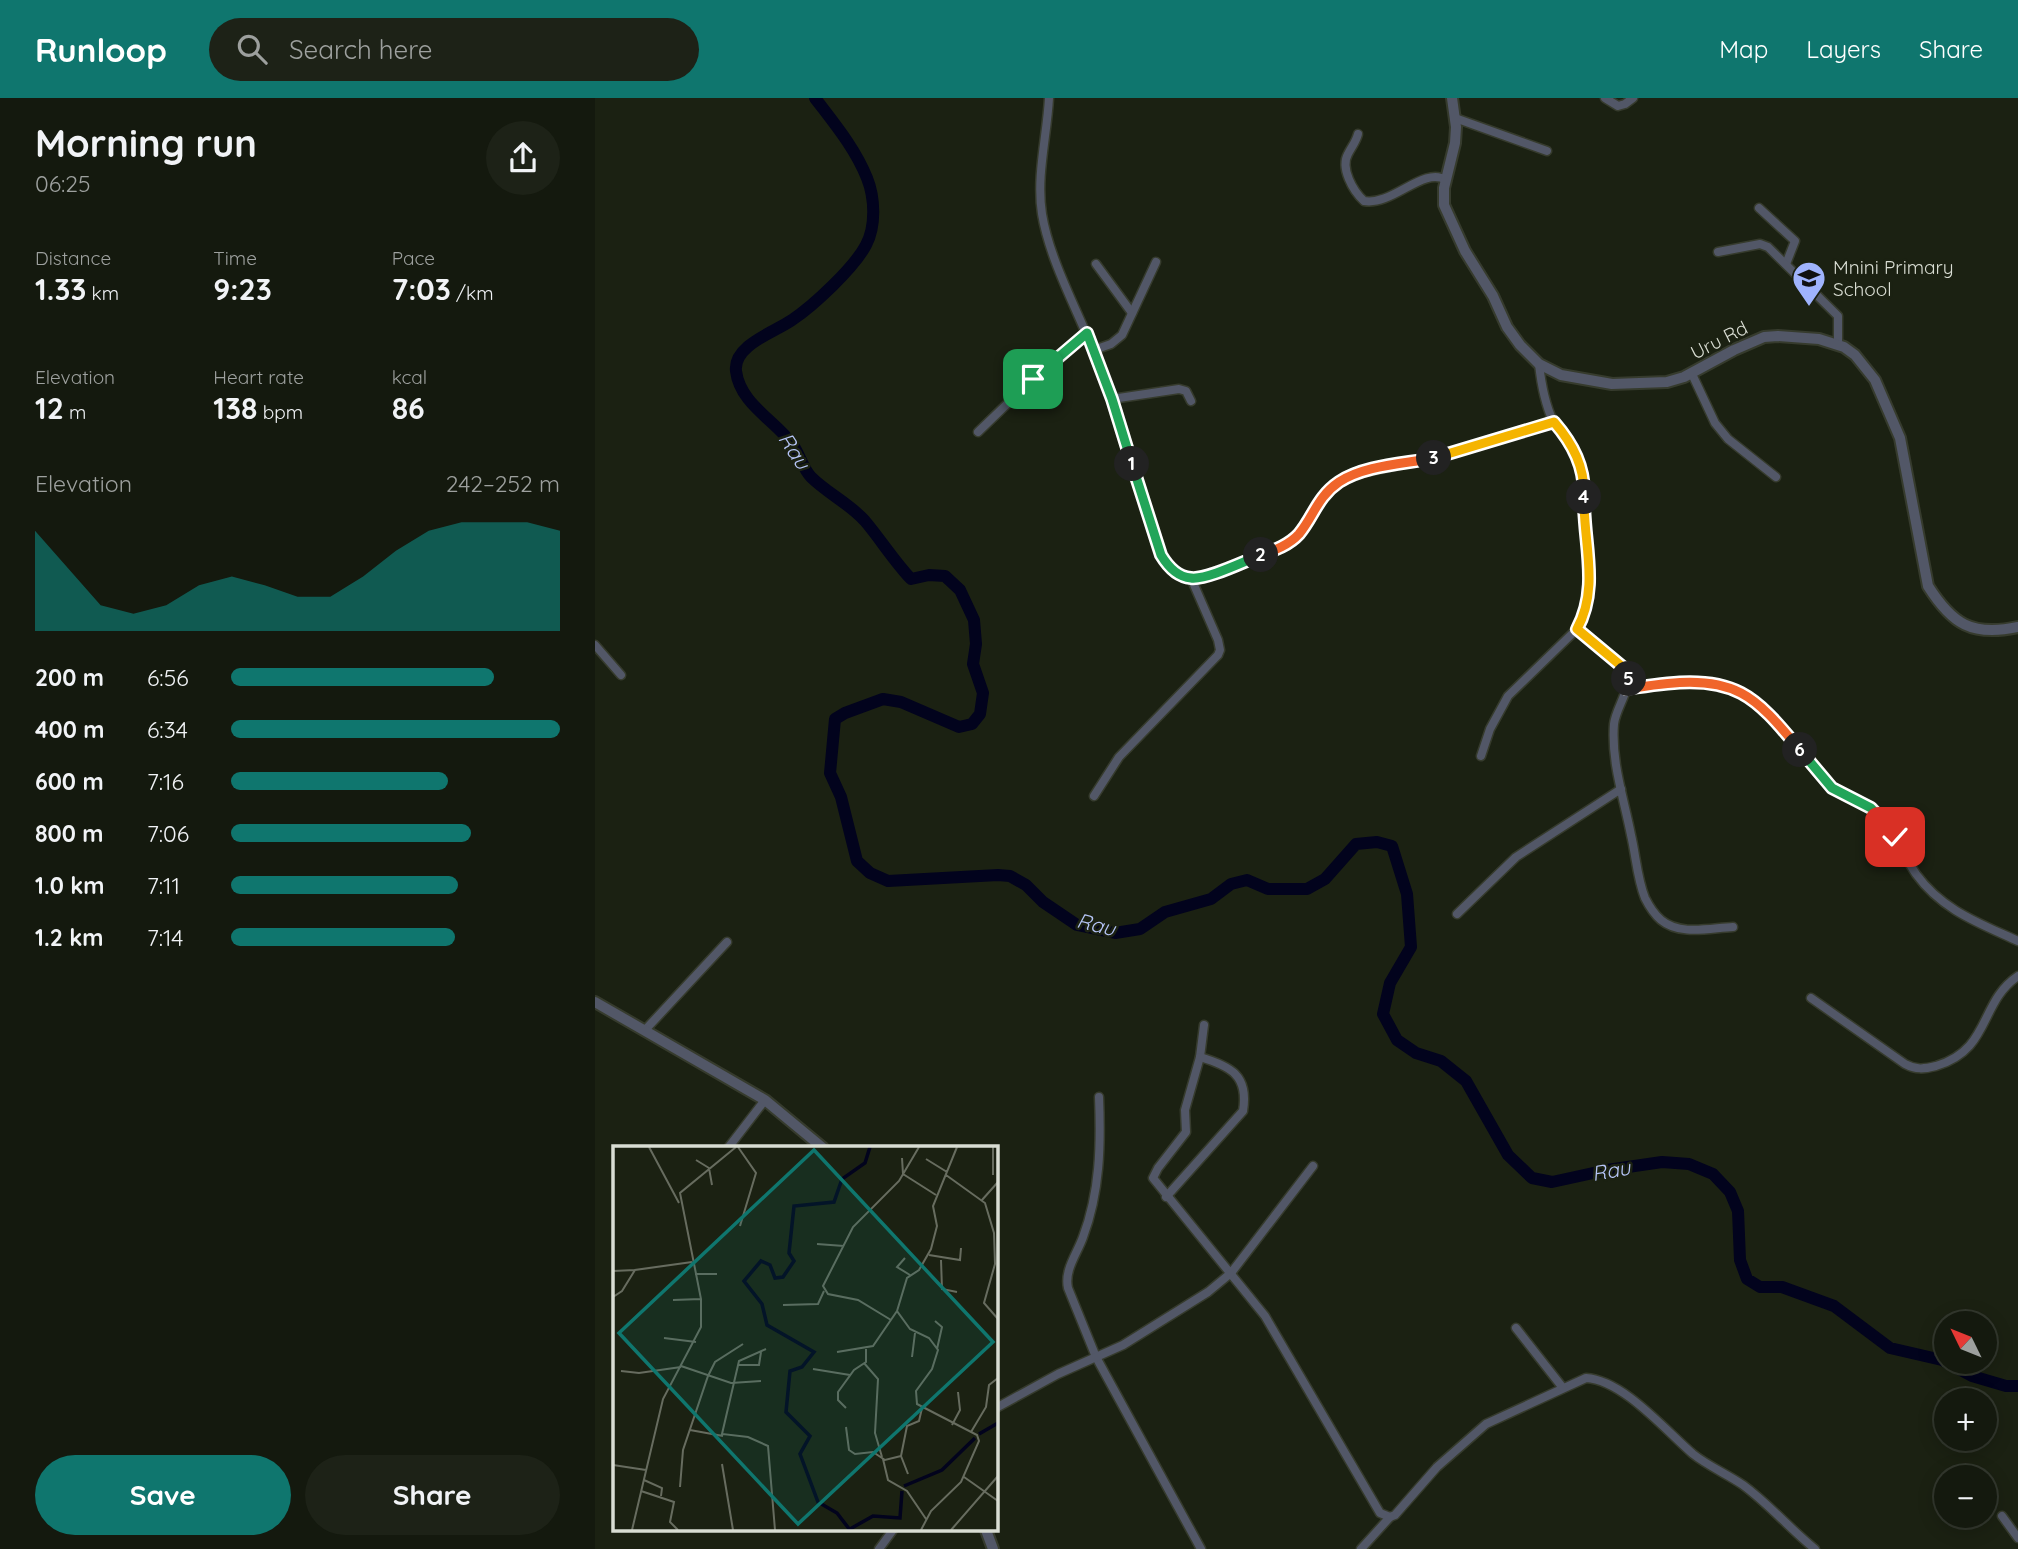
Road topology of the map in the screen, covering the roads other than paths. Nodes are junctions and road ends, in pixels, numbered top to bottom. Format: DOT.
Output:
graph roads {
  1 [pos="1049,98"];
  2 [pos="1452,98"];
  3 [pos="1605,98"];
  4 [pos="1633,98"];
  5 [pos="1455,118"];
  6 [pos="1358,134"];
  7 [pos="1547,151"];
  8 [pos="1446,180"];
  9 [pos="1759,208"];
  10 [pos="1718,252"];
  11 [pos="1156,262"];
  12 [pos="1096,264"];
  13 [pos="1786,264"];
  14 [pos="1132,313"];
  15 [pos="1087,333"];
  16 [pos="1838,344"];
  17 [pos="1094,350"];
  18 [pos="1539,364"];
  19 [pos="1692,374"];
  20 [pos="1112,399"];
  21 [pos="1191,401"];
  22 [pos="1554,422"];
  23 [pos="978,432"];
  24 [pos="1776,477"];
  25 [pos="1191,578"];
  26 [pos="2018,628"];
  27 [pos="1577,629"];
  28 [pos="595,645"];
  29 [pos="621,675"];
  30 [pos="1626,689"];
  31 [pos="1481,756"];
  32 [pos="1621,789"];
  33 [pos="1094,796"];
  34 [pos="1457,914"];
  35 [pos="1733,927"];
  36 [pos="2018,941"];
  37 [pos="727,942"];
  38 [pos="2018,976"];
  39 [pos="1811,998"];
  40 [pos="595,1002"];
  41 [pos="1204,1025"];
  42 [pos="646,1030"];
  43 [pos="1200,1057"];
  44 [pos="1099,1097"];
  45 [pos="765,1100"];
  46 [pos="730,1146"];
  47 [pos="821,1146"];
  48 [pos="1313,1167"];
  49 [pos="1166,1197"];
  50 [pos="1231,1273"];
  51 [pos="1516,1328"];
  52 [pos="1096,1357"];
  53 [pos="1563,1388"];
  54 [pos="997,1407"];
  55 [pos="2002,1516"];
  56 [pos="1390,1517"];
  57 [pos="892,1532"];
  58 [pos="987,1532"];
  59 [pos="2018,1538"];
  60 [pos="880,1549"];
  61 [pos="993,1549"];
  62 [pos="1201,1549"];
  63 [pos="1361,1549"];
  64 [pos="1815,1549"];
  1 -- 15 [label="street"];
  2 -- 5 [label="street, Uru Rd"];
  3 -- 4 [label="street"];
  5 -- 7 [label="street"];
  5 -- 8 [label="street, Uru Rd"];
  6 -- 8 [label="street"];
  8 -- 18 [label="street, Uru Rd"];
  9 -- 13 [label="street"];
  10 -- 13 [label="street"];
  11 -- 14 [label="street"];
  12 -- 14 [label="street"];
  13 -- 16 [label="street"];
  14 -- 17 [label="street"];
  15 -- 17 [label="street"];
  15 -- 23 [label="street"];
  16 -- 19 [label="street, Uru Rd"];
  16 -- 26 [label="street, Uru Rd"];
  17 -- 20 [label="street"];
  18 -- 19 [label="street, Uru Rd"];
  18 -- 22 [label="street"];
  19 -- 24 [label="street"];
  20 -- 21 [label="street"];
  20 -- 25 [label="street"];
  22 -- 25 [label="street"];
  22 -- 27 [label="street"];
  25 -- 33 [label="street"];
  27 -- 30 [label="street"];
  27 -- 31 [label="street"];
  28 -- 29 [label="street"];
  30 -- 32 [label="street"];
  30 -- 36 [label="street"];
  32 -- 34 [label="street"];
  32 -- 35 [label="street"];
  37 -- 42 [label="street"];
  38 -- 39 [label="street"];
  40 -- 42 [label="street"];
  41 -- 43 [label="street"];
  42 -- 45 [label="street"];
  43 -- 49 [label="street"];
  43 -- 49 [label="street"];
  44 -- 52 [label="street"];
  45 -- 46 [label="street"];
  45 -- 47 [label="street"];
  48 -- 50 [label="street"];
  49 -- 50 [label="street"];
  50 -- 52 [label="street"];
  50 -- 56 [label="street"];
  51 -- 53 [label="street"];
  52 -- 54 [label="street"];
  52 -- 62 [label="street"];
  53 -- 56 [label="street"];
  53 -- 64 [label="street"];
  55 -- 59 [label="street"];
  56 -- 63 [label="street"];
  57 -- 60 [label="street"];
  58 -- 61 [label="street"];
}
